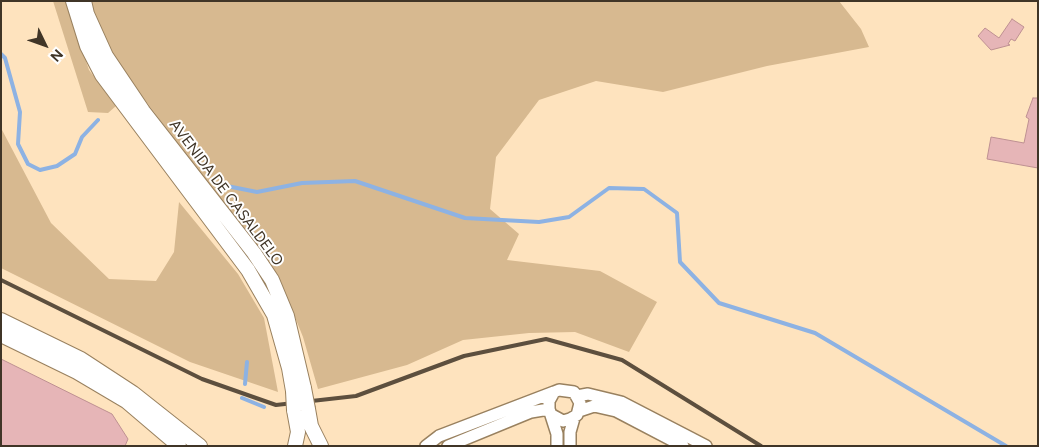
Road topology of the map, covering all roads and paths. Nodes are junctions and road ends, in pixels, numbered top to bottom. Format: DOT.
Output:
graph roads {
  1 [pos="73,1"];
  2 [pos="84,1"];
  3 [pos="1,320"];
  4 [pos="1,335"];
  5 [pos="298,389"];
  6 [pos="554,392"];
  7 [pos="578,396"];
  8 [pos="301,409"];
  9 [pos="551,412"];
  10 [pos="576,414"];
  11 [pos="179,446"];
  12 [pos="200,446"];
  13 [pos="295,446"];
  14 [pos="321,446"];
  15 [pos="426,446"];
  16 [pos="448,446"];
  17 [pos="557,446"];
  18 [pos="570,446"];
  19 [pos="683,446"];
  20 [pos="706,446"];
  1 -- 5 [label="street, AVENIDA DE CASALDELO"];
  2 -- 5 [label="street, AVENIDA DE CASALDELO"];
  3 -- 12 [label="street"];
  4 -- 11 [label="street"];
  5 -- 8 [label="street, AVENIDA DE CASALDELO, bridge"];
  6 -- 7 [label="street"];
  6 -- 9 [label="street"];
  6 -- 15 [label="street"];
  7 -- 10 [label="street"];
  7 -- 20 [label="street"];
  8 -- 13 [label="street, AVENIDA DE CASALDELO"];
  8 -- 14 [label="street, AVENIDA DE CASALDELO"];
  9 -- 10 [label="street"];
  9 -- 16 [label="street"];
  9 -- 17 [label="street"];
  10 -- 18 [label="street"];
  10 -- 19 [label="street"];
}
